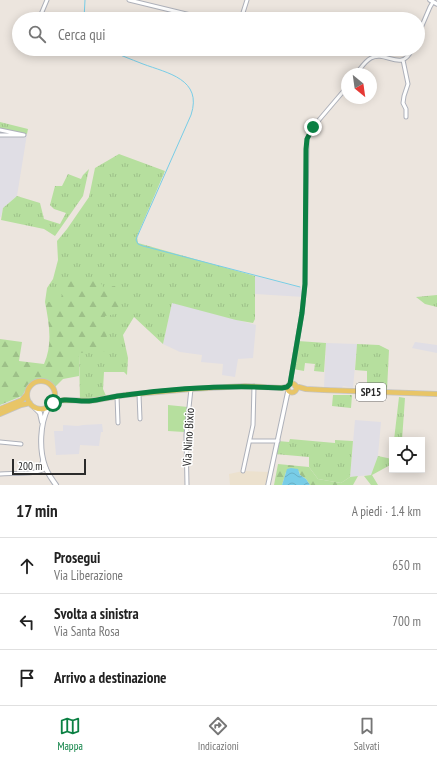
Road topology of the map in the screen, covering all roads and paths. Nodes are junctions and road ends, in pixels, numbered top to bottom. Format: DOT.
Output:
graph roads {
  1 [pos="47,0"];
  2 [pos="129,0"];
  3 [pos="247,0"];
  4 [pos="434,2"];
  5 [pos="42,12"];
  6 [pos="178,12"];
  7 [pos="243,12"];
  8 [pos="425,21"];
  9 [pos="409,56"];
  10 [pos="403,60"];
  11 [pos="361,68"];
  12 [pos="341,94"];
  13 [pos="406,117"];
  14 [pos="0,130"];
  15 [pos="0,135"];
  16 [pos="254,386"];
  17 [pos="290,388"];
  18 [pos="191,389"];
  19 [pos="55,393"];
  20 [pos="27,394"];
  21 [pos="139,394"];
  22 [pos="437,394"];
  23 [pos="117,396"];
  24 [pos="69,400"];
  25 [pos="30,403"];
  26 [pos="53,403"];
  27 [pos="0,408"];
  28 [pos="35,408"];
  29 [pos="48,408"];
  30 [pos="0,414"];
  31 [pos="140,419"];
  32 [pos="118,423"];
  33 [pos="42,430"];
  34 [pos="250,441"];
  35 [pos="278,441"];
  36 [pos="0,442"];
  37 [pos="21,444"];
  38 [pos="43,468"];
  39 [pos="243,471"];
  40 [pos="0,474"];
  41 [pos="56,485"];
  42 [pos="187,485"];
  43 [pos="268,485"];
  1 -- 5 [label="street"];
  2 -- 6 [label="street"];
  3 -- 7 [label="street"];
  4 -- 8 [label="street"];
  9 -- 10 [label="street"];
  10 -- 11 [label="street"];
  10 -- 13 [label="street"];
  12 -- 17 [label="street"];
  14 -- 15 [label="street"];
  16 -- 17 [label="main road, SP15"];
  16 -- 18 [label="main road, SP15"];
  16 -- 34 [label="street"];
  17 -- 22 [label="main road, SP15"];
  17 -- 35 [label="street"];
  18 -- 21 [label="main road, SP15"];
  18 -- 42 [label="street, Via Nino Bixio"];
  19 -- 20 [label="main road, SP15"];
  19 -- 24 [label="main road, SP15"];
  19 -- 26 [label="main road"];
  20 -- 25 [label="main road"];
  20 -- 27 [label="main road, SP15"];
  21 -- 23 [label="main road, SP15"];
  21 -- 31 [label="street"];
  23 -- 24 [label="main road, SP15"];
  23 -- 32 [label="street"];
  24 -- 26 [label="main road, SP15"];
  25 -- 28 [label="main road"];
  25 -- 30 [label="main road"];
  26 -- 29 [label="main road"];
  28 -- 29 [label="main road"];
  28 -- 33 [label="main road"];
  29 -- 33 [label="main road"];
  33 -- 38 [label="main road"];
  34 -- 35 [label="street"];
  34 -- 39 [label="street"];
  35 -- 43 [label="street"];
  36 -- 37 [label="street"];
  38 -- 40 [label="street"];
  38 -- 41 [label="main road"];
}
